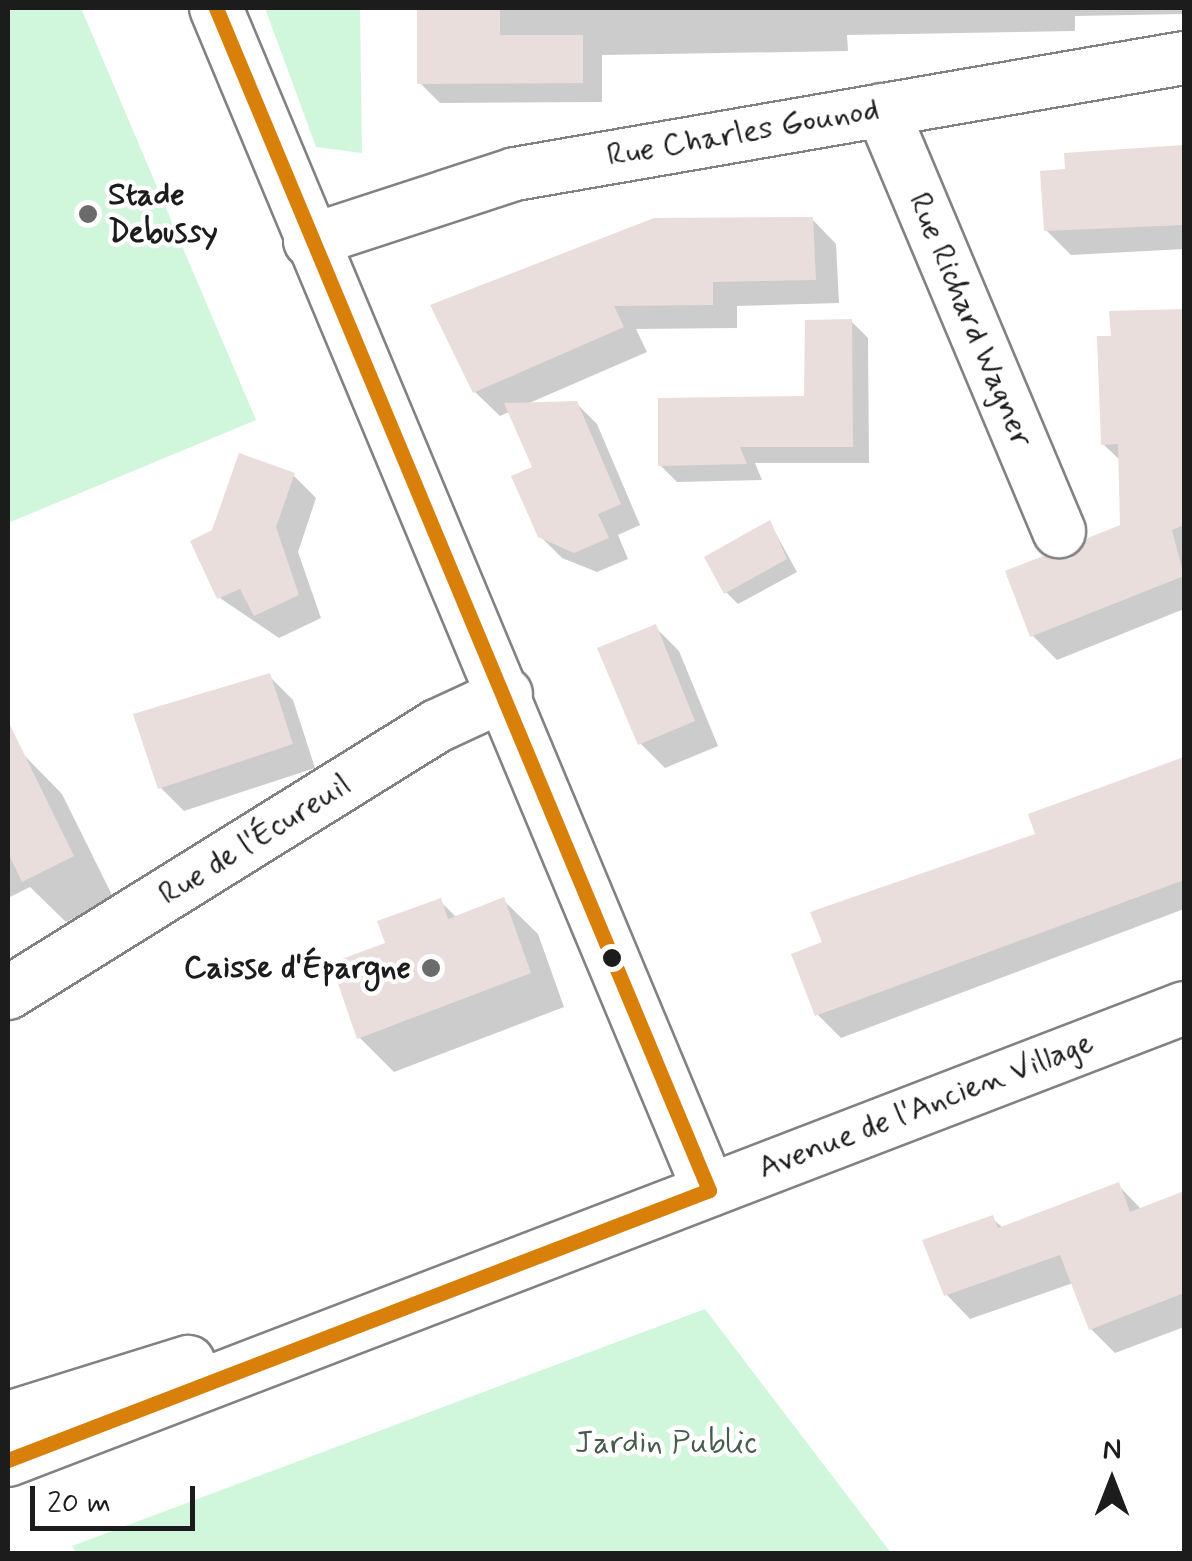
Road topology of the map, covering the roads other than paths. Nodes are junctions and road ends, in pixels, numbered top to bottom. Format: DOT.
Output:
graph roads {
  1 [pos="216,8"];
  2 [pos="1184,58"];
  3 [pos="882,110"];
  4 [pos="310,240"];
  5 [pos="1059,530"];
  6 [pos="506,694"];
  7 [pos="8,993"];
  8 [pos="1184,1008"];
  9 [pos="709,1190"];
  10 [pos="331,1331"];
  11 [pos="8,1418"];
  12 [pos="8,1460"];
  1 -- 4 [label="street"];
  2 -- 3 [label="street, Rue Charles Gounod"];
  3 -- 4 [label="street, Rue Charles Gounod"];
  3 -- 5 [label="street, Rue Richard Wagner"];
  4 -- 6 [label="street"];
  6 -- 7 [label="street, Rue de l'Écureuil"];
  6 -- 9 [label="street"];
  8 -- 9 [label="street, Avenue de l'Ancien Village"];
  9 -- 10 [label="street, Avenue de l'Ancien Village"];
  10 -- 11 [label="street, Avenue de l'Ancien Village"];
  10 -- 12 [label="street, Avenue de l'Ancien Village"];
}
